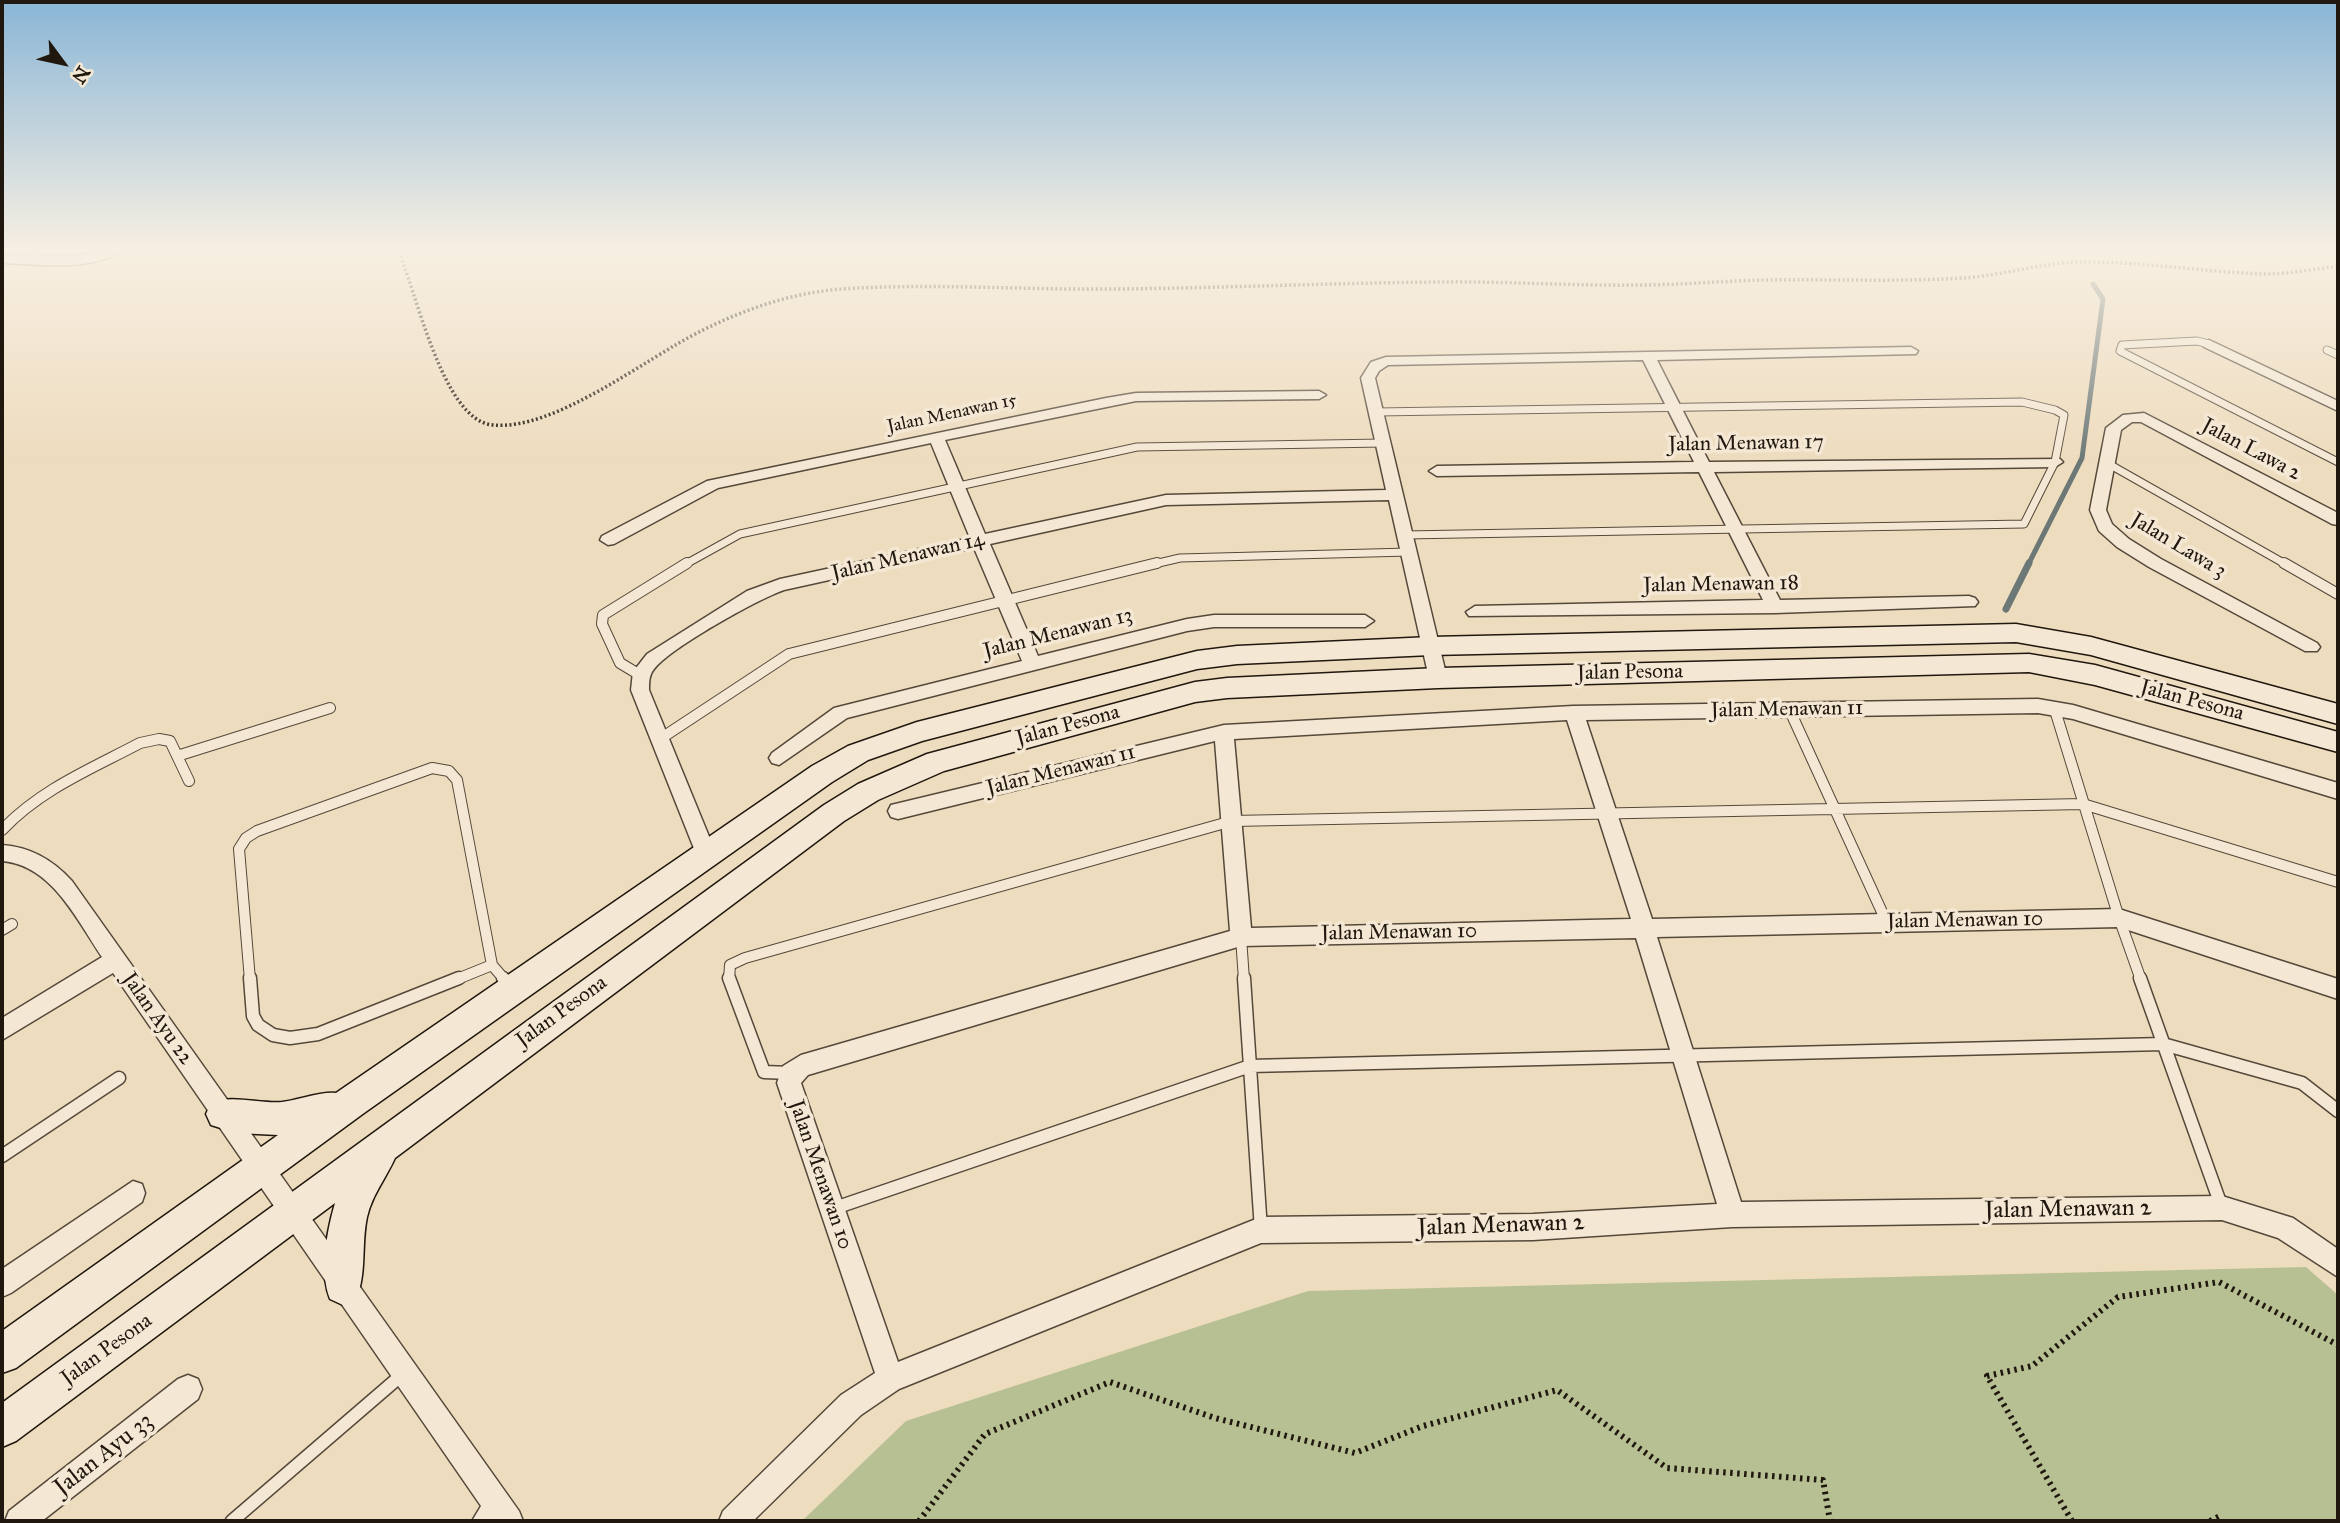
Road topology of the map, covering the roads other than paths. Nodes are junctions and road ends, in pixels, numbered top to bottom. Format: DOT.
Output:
graph roads {
  1 [pos="2209,344"];
  2 [pos="2327,350"];
  3 [pos="1911,351"];
  4 [pos="2338,355"];
  5 [pos="1648,356"];
  6 [pos="1319,395"];
  7 [pos="1674,407"];
  8 [pos="2338,407"];
  9 [pos="1377,412"];
  10 [pos="2144,417"];
  11 [pos="936,437"];
  12 [pos="1384,443"];
  13 [pos="2055,462"];
  14 [pos="2338,462"];
  15 [pos="2107,463"];
  16 [pos="1704,466"];
  17 [pos="1437,471"];
  18 [pos="957,487"];
  19 [pos="1396,495"];
  20 [pos="2338,520"];
  21 [pos="1736,530"];
  22 [pos="608,540"];
  23 [pos="978,541"];
  24 [pos="1407,544"];
  25 [pos="2338,594"];
  26 [pos="1004,600"];
  27 [pos="1969,601"];
  28 [pos="1775,607"];
  29 [pos="1475,612"];
  30 [pos="1365,621"];
  31 [pos="1431,646"];
  32 [pos="2311,647"];
  33 [pos="1032,664"];
  34 [pos="640,675"];
  35 [pos="1438,678"];
  36 [pos="2054,707"];
  37 [pos="330,708"];
  38 [pos="1790,711"];
  39 [pos="1573,713"];
  40 [pos="2338,714"];
  41 [pos="1224,732"];
  42 [pos="660,740"];
  43 [pos="2338,742"];
  44 [pos="177,756"];
  45 [pos="779,758"];
  46 [pos="189,781"];
  47 [pos="2338,791"];
  48 [pos="2084,804"];
  49 [pos="1835,809"];
  50 [pos="898,811"];
  51 [pos="1607,814"];
  52 [pos="1232,821"];
  53 [pos="2,830"];
  54 [pos="2,853"];
  55 [pos="707,856"];
  56 [pos="2338,882"];
  57 [pos="2119,918"];
  58 [pos="1886,923"];
  59 [pos="1644,928"];
  60 [pos="1241,937"];
  61 [pos="116,960"];
  62 [pos="492,965"];
  63 [pos="2338,989"];
  64 [pos="514,990"];
  65 [pos="2,1030"];
  66 [pos="2163,1044"];
  67 [pos="1685,1057"];
  68 [pos="1250,1066"];
  69 [pos="791,1073"];
  70 [pos="119,1078"];
  71 [pos="352,1102"];
  72 [pos="2338,1111"];
  73 [pos="223,1114"];
  74 [pos="390,1139"];
  75 [pos="2,1156"];
  76 [pos="260,1167"];
  77 [pos="133,1193"];
  78 [pos="2222,1208"];
  79 [pos="832,1209"];
  80 [pos="291,1213"];
  81 [pos="1732,1215"];
  82 [pos="1261,1230"];
  83 [pos="2338,1264"];
  84 [pos="2,1284"];
  85 [pos="342,1286"];
  86 [pos="2,1354"];
  87 [pos="404,1373"];
  88 [pos="890,1379"];
  89 [pos="188,1389"];
  90 [pos="2,1427"];
  91 [pos="498,1517"];
  92 [pos="19,1521"];
  93 [pos="232,1521"];
  94 [pos="733,1521"];
  1 -- 8 [label="street"];
  1 -- 14 [label="lane"];
  2 -- 4 [label="lane"];
  3 -- 5 [label="street"];
  5 -- 7 [label="street"];
  5 -- 9 [label="street"];
  6 -- 11 [label="street, Jalan Menawan 15"];
  7 -- 9 [label="lane"];
  7 -- 13 [label="lane"];
  7 -- 16 [label="street"];
  9 -- 12 [label="street"];
  10 -- 15 [label="street, Jalan Lawa 3"];
  10 -- 20 [label="street, Jalan Lawa 2"];
  11 -- 18 [label="street"];
  11 -- 22 [label="street, Jalan Menawan 15"];
  12 -- 18 [label="lane"];
  12 -- 19 [label="street"];
  13 -- 16 [label="street, Jalan Menawan 17"];
  13 -- 21 [label="lane"];
  15 -- 25 [label="lane"];
  15 -- 32 [label="street, Jalan Lawa 3"];
  16 -- 17 [label="street, Jalan Menawan 17"];
  16 -- 21 [label="street"];
  18 -- 23 [label="street"];
  18 -- 34 [label="lane"];
  19 -- 23 [label="street, Jalan Menawan 14"];
  19 -- 24 [label="street"];
  21 -- 24 [label="lane"];
  21 -- 28 [label="street"];
  23 -- 26 [label="street"];
  23 -- 34 [label="street, Jalan Menawan 14"];
  24 -- 26 [label="lane"];
  24 -- 31 [label="street"];
  26 -- 33 [label="street"];
  26 -- 42 [label="lane"];
  27 -- 28 [label="street, Jalan Menawan 18"];
  28 -- 29 [label="street, Jalan Menawan 18"];
  30 -- 33 [label="street, Jalan Menawan 13"];
  31 -- 35 [label="street"];
  31 -- 40 [label="street, Jalan Pesona"];
  31 -- 55 [label="street, Jalan Pesona"];
  33 -- 45 [label="street, Jalan Menawan 13"];
  34 -- 42 [label="street"];
  35 -- 43 [label="street, Jalan Pesona"];
  35 -- 74 [label="street, Jalan Pesona"];
  36 -- 38 [label="street, Jalan Menawan 11"];
  36 -- 47 [label="street, Jalan Menawan 11"];
  36 -- 48 [label="lane"];
  37 -- 44 [label="lane"];
  38 -- 39 [label="street, Jalan Menawan 11"];
  38 -- 49 [label="lane"];
  39 -- 41 [label="street, Jalan Menawan 11"];
  39 -- 51 [label="street"];
  41 -- 50 [label="street, Jalan Menawan 11"];
  41 -- 52 [label="street"];
  42 -- 55 [label="street"];
  44 -- 46 [label="lane"];
  44 -- 53 [label="lane"];
  48 -- 49 [label="lane"];
  48 -- 56 [label="lane"];
  48 -- 57 [label="lane"];
  49 -- 51 [label="lane"];
  49 -- 58 [label="lane"];
  51 -- 52 [label="lane"];
  51 -- 59 [label="street"];
  52 -- 60 [label="street"];
  52 -- 69 [label="lane"];
  54 -- 61 [label="street, Jalan Ayu 22"];
  55 -- 64 [label="street, Jalan Pesona"];
  57 -- 58 [label="street, Jalan Menawan 10"];
  57 -- 63 [label="street, Jalan Menawan 10"];
  57 -- 66 [label="lane"];
  58 -- 59 [label="street, Jalan Menawan 10"];
  59 -- 60 [label="street, Jalan Menawan 10"];
  59 -- 67 [label="street"];
  60 -- 68 [label="lane"];
  60 -- 69 [label="street, Jalan Menawan 10"];
  61 -- 65 [label="street"];
  61 -- 73 [label="street, Jalan Ayu 22"];
  62 -- 62 [label="lane"];
  62 -- 64 [label="lane"];
  64 -- 71 [label="street, Jalan Pesona"];
  66 -- 67 [label="lane"];
  66 -- 72 [label="lane"];
  66 -- 78 [label="lane"];
  67 -- 68 [label="lane"];
  67 -- 81 [label="street"];
  68 -- 79 [label="lane"];
  68 -- 82 [label="lane"];
  69 -- 79 [label="street, Jalan Menawan 10"];
  70 -- 75 [label="lane"];
  71 -- 73 [label="street"];
  71 -- 76 [label="street, Jalan Pesona"];
  73 -- 76 [label="street, Jalan Ayu 22"];
  74 -- 80 [label="street, Jalan Pesona"];
  74 -- 85 [label="street"];
  76 -- 80 [label="street, Jalan Ayu 22"];
  76 -- 86 [label="street, Jalan Pesona"];
  77 -- 84 [label="street"];
  78 -- 81 [label="street, Jalan Menawan 2"];
  78 -- 83 [label="street, Jalan Menawan 2"];
  79 -- 88 [label="street, Jalan Menawan 10"];
  80 -- 85 [label="street, Jalan Ayu 22"];
  80 -- 90 [label="street, Jalan Pesona"];
  81 -- 82 [label="street, Jalan Menawan 2"];
  82 -- 88 [label="street, Jalan Menawan 2"];
  85 -- 87 [label="street, Jalan Ayu 22"];
  87 -- 91 [label="street, Jalan Ayu 22"];
  87 -- 93 [label="lane"];
  88 -- 94 [label="street, Jalan Menawan 2"];
  89 -- 92 [label="street, Jalan Ayu 33"];
}
